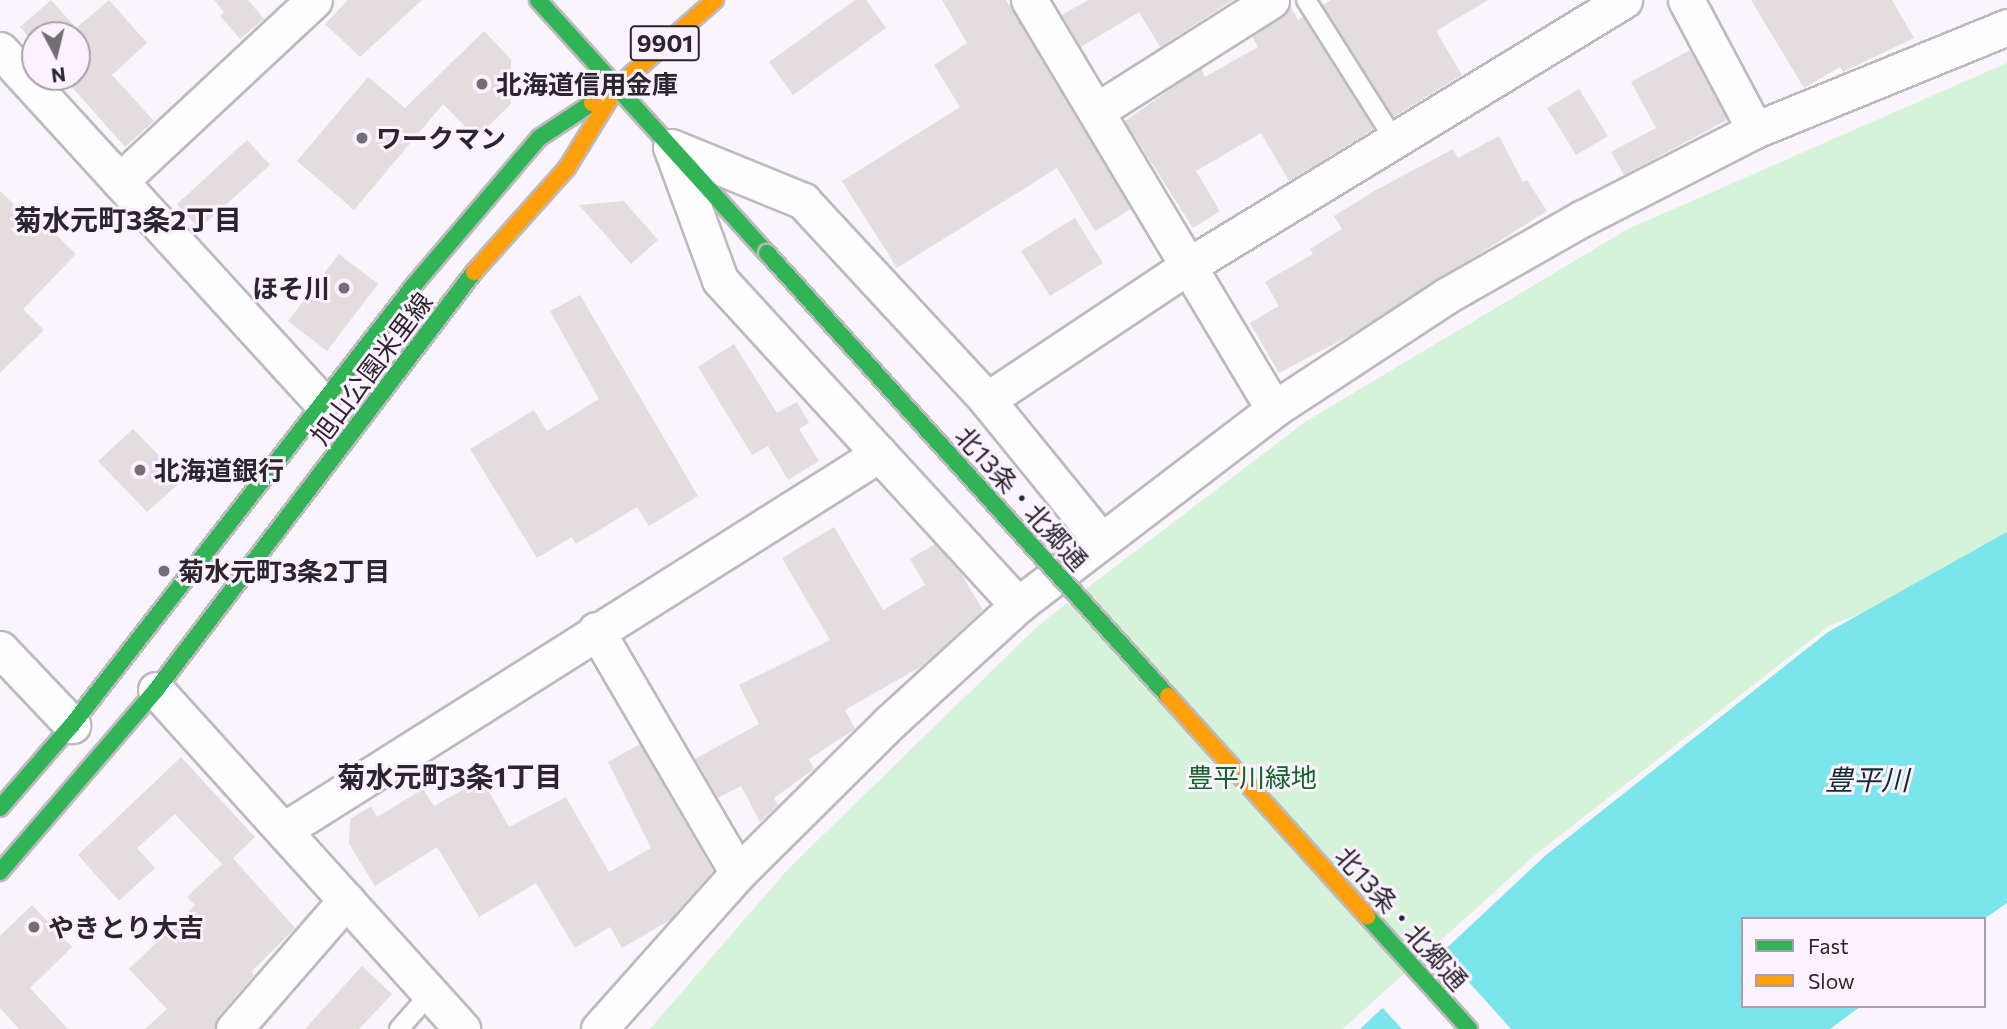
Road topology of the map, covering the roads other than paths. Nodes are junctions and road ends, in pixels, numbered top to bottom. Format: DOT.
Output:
graph roads {
  1 [pos="314,0"];
  2 [pos="538,0"];
  3 [pos="715,0"];
  4 [pos="1029,0"];
  5 [pos="1271,0"];
  6 [pos="1306,0"];
  7 [pos="1624,0"];
  8 [pos="1686,0"];
  9 [pos="2007,27"];
  10 [pos="0,50"];
  11 [pos="617,87"];
  12 [pos="1098,110"];
  13 [pos="1755,131"];
  14 [pos="1395,141"];
  15 [pos="671,147"];
  16 [pos="120,181"];
  17 [pos="1188,265"];
  18 [pos="987,400"];
  19 [pos="321,402"];
  20 [pos="1274,409"];
  21 [pos="879,454"];
  22 [pos="1100,539"];
  23 [pos="1018,605"];
  24 [pos="596,629"];
  25 [pos="0,649"];
  26 [pos="156,690"];
  27 [pos="72,725"];
  28 [pos="0,808"];
  29 [pos="284,830"];
  30 [pos="0,872"];
  31 [pos="738,873"];
  32 [pos="346,900"];
  33 [pos="430,994"];
  34 [pos="234,1029"];
  35 [pos="399,1029"];
  36 [pos="462,1029"];
  37 [pos="599,1029"];
  38 [pos="1469,1029"];
  1 -- 16 [label="street"];
  2 -- 11 [label="main road, 北13条・北郷通"];
  3 -- 11 [label="main road, 旭山公園米里線 / 9901"];
  4 -- 12 [label="street"];
  5 -- 12 [label="street"];
  6 -- 14 [label="lane"];
  7 -- 14 [label="street"];
  8 -- 13 [label="street"];
  9 -- 13 [label="street"];
  10 -- 16 [label="street"];
  11 -- 15 [label="main road, 北13条・北郷通"];
  11 -- 19 [label="main road, 旭山公園米里線 / 9901"];
  11 -- 26 [label="main road, 旭山公園米里線 / 9901"];
  12 -- 17 [label="street"];
  13 -- 20 [label="street"];
  14 -- 17 [label="street"];
  15 -- 18 [label="street"];
  15 -- 21 [label="street"];
  15 -- 38 [label="main road, 北13条・北郷通, bridge"];
  16 -- 19 [label="street"];
  17 -- 18 [label="street"];
  17 -- 20 [label="street"];
  18 -- 22 [label="street"];
  19 -- 27 [label="main road, 旭山公園米里線 / 9901"];
  20 -- 22 [label="street"];
  21 -- 23 [label="street"];
  21 -- 24 [label="street"];
  22 -- 23 [label="street"];
  23 -- 31 [label="street"];
  24 -- 29 [label="street"];
  24 -- 31 [label="street"];
  25 -- 27 [label="street"];
  26 -- 29 [label="street"];
  26 -- 30 [label="main road, 旭山公園米里線 / 9901"];
  27 -- 28 [label="main road, 旭山公園米里線 / 9901"];
  29 -- 32 [label="street"];
  31 -- 37 [label="street"];
  32 -- 33 [label="street"];
  32 -- 34 [label="street"];
  33 -- 35 [label="lane"];
  33 -- 36 [label="street"];
}
